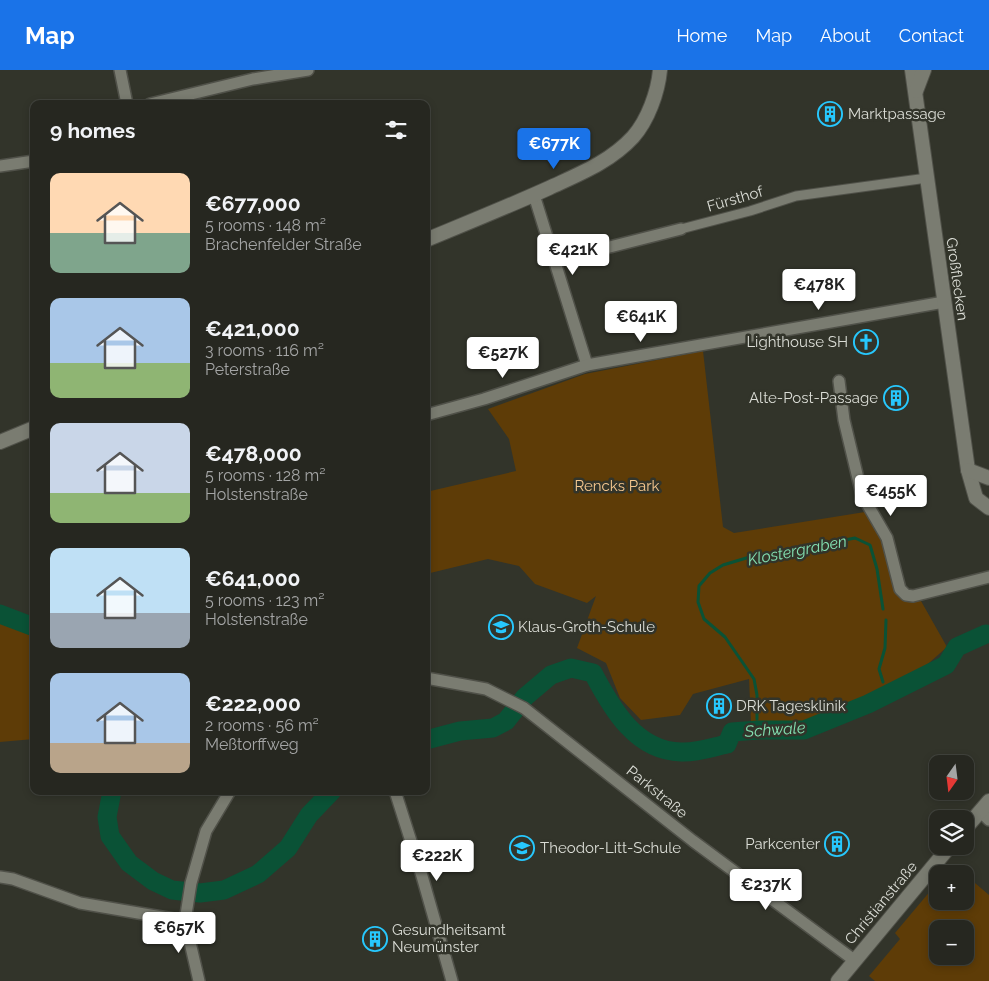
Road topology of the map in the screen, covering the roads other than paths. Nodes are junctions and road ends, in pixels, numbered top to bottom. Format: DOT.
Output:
graph roads {
  1 [pos="120,70"];
  2 [pos="308,70"];
  3 [pos="660,70"];
  4 [pos="912,70"];
  5 [pos="924,70"];
  6 [pos="914,94"];
  7 [pos="126,100"];
  8 [pos="166,100"];
  9 [pos="30,162"];
  10 [pos="0,166"];
  11 [pos="927,178"];
  12 [pos="534,195"];
  13 [pos="681,229"];
  14 [pos="430,238"];
  15 [pos="554,261"];
  16 [pos="944,302"];
  17 [pos="587,365"];
  18 [pos="839,381"];
  19 [pos="430,414"];
  20 [pos="30,430"];
  21 [pos="0,442"];
  22 [pos="968,470"];
  23 [pos="987,478"];
  24 [pos="974,488"];
  25 [pos="987,506"];
  26 [pos="989,577"];
  27 [pos="430,679"];
  28 [pos="228,795"];
  29 [pos="396,795"];
  30 [pos="986,810"];
  31 [pos="974,821"];
  32 [pos="942,855"];
  33 [pos="0,877"];
  34 [pos="185,921"];
  35 [pos="854,960"];
  36 [pos="199,981"];
  37 [pos="452,981"];
  38 [pos="838,981"];
  1 -- 7 [label="street"];
  2 -- 8 [label="street"];
  3 -- 12 [label="street"];
  4 -- 6 [label="street, Großflecken"];
  5 -- 6 [label="street"];
  6 -- 11 [label="street, Großflecken"];
  9 -- 10 [label="street"];
  11 -- 13 [label="street, Fürsthof"];
  11 -- 16 [label="street, Großflecken"];
  12 -- 14 [label="street"];
  12 -- 15 [label="street"];
  13 -- 15 [label="street, Fürsthof"];
  15 -- 17 [label="street"];
  16 -- 17 [label="street"];
  16 -- 22 [label="street, Großflecken"];
  17 -- 19 [label="street"];
  18 -- 26 [label="street"];
  20 -- 21 [label="street"];
  22 -- 23 [label="street"];
  22 -- 24 [label="street, Großflecken"];
  23 -- 24 [label="street"];
  24 -- 25 [label="street, Großflecken"];
  27 -- 35 [label="street, Parkstraße"];
  28 -- 34 [label="street"];
  29 -- 37 [label="street"];
  30 -- 31 [label="street"];
  32 -- 35 [label="street, Christianstraße"];
  33 -- 34 [label="street"];
  34 -- 36 [label="street"];
  35 -- 38 [label="street, Christianstraße"];
}
